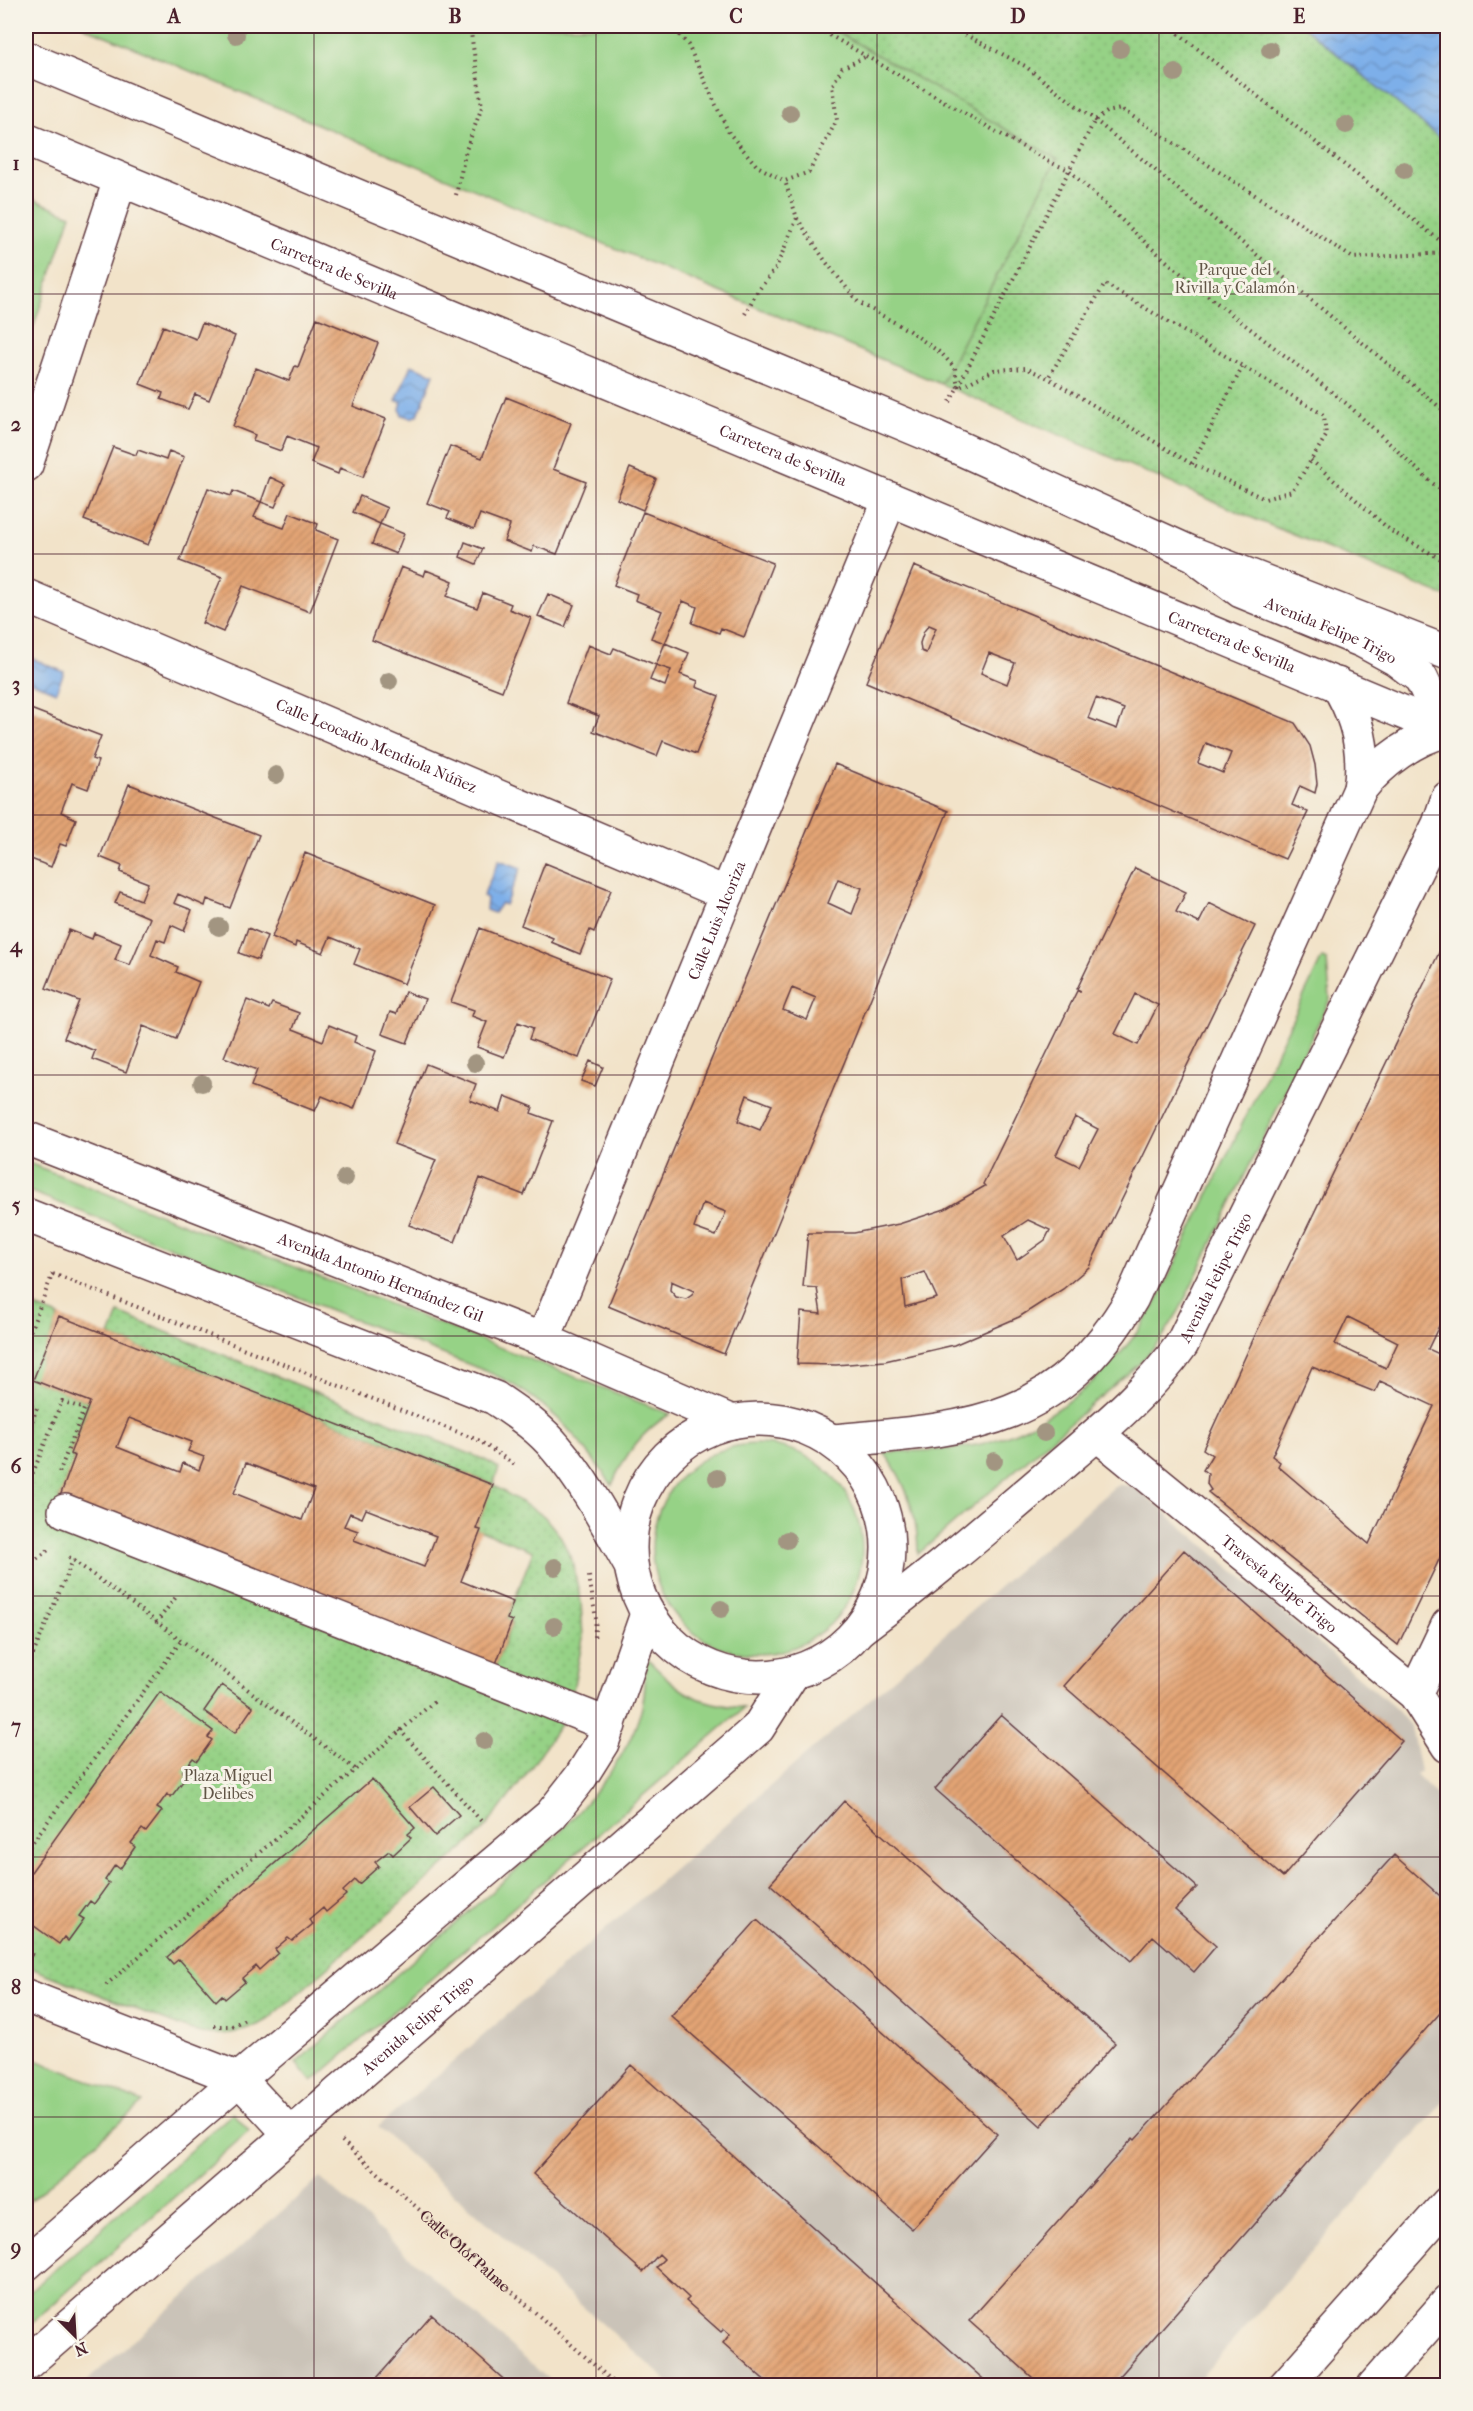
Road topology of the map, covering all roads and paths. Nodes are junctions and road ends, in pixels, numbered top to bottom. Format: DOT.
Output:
graph roads {
  1 [pos="473,26"];
  2 [pos="672,26"];
  3 [pos="814,26"];
  4 [pos="950,26"];
  5 [pos="1169,26"];
  6 [pos="865,57"];
  7 [pos="26,58"];
  8 [pos="1095,120"];
  9 [pos="26,140"];
  10 [pos="1069,170"];
  11 [pos="120,180"];
  12 [pos="785,181"];
  13 [pos="797,218"];
  14 [pos="447,234"];
  15 [pos="1448,247"];
  16 [pos="1448,253"];
  17 [pos="725,349"];
  18 [pos="1243,366"];
  19 [pos="1048,378"];
  20 [pos="958,388"];
  21 [pos="1448,414"];
  22 [pos="933,436"];
  23 [pos="1311,460"];
  24 [pos="1192,464"];
  25 [pos="26,465"];
  26 [pos="1448,494"];
  27 [pos="890,499"];
  28 [pos="1191,553"];
  29 [pos="1448,563"];
  30 [pos="26,596"];
  31 [pos="1448,654"];
  32 [pos="1337,684"];
  33 [pos="1447,731"];
  34 [pos="1360,789"];
  35 [pos="1445,811"];
  36 [pos="727,894"];
  37 [pos="26,1138"];
  38 [pos="26,1215"];
  39 [pos="70,1232"];
  40 [pos="53,1274"];
  41 [pos="543,1340"];
  42 [pos="26,1342"];
  43 [pos="26,1404"];
  44 [pos="732,1422"];
  45 [pos="1096,1434"];
  46 [pos="26,1437"];
  47 [pos="832,1441"];
  48 [pos="556,1447"];
  49 [pos="58,1476"];
  50 [pos="26,1490"];
  51 [pos="65,1511"];
  52 [pos="48,1539"];
  53 [pos="54,1545"];
  54 [pos="60,1550"];
  55 [pos="66,1555"];
  56 [pos="73,1560"];
  57 [pos="26,1563"];
  58 [pos="631,1566"];
  59 [pos="588,1572"];
  60 [pos="647,1614"];
  61 [pos="1448,1625"];
  62 [pos="861,1628"];
  63 [pos="181,1641"];
  64 [pos="593,1650"];
  65 [pos="26,1671"];
  66 [pos="472,1671"];
  67 [pos="793,1673"];
  68 [pos="1415,1694"];
  69 [pos="609,1725"];
  70 [pos="400,1730"];
  71 [pos="1448,1746"];
  72 [pos="355,1769"];
  73 [pos="490,1813"];
  74 [pos="481,1821"];
  75 [pos="472,1828"];
  76 [pos="26,1851"];
  77 [pos="26,1996"];
  78 [pos="68,2013"];
  79 [pos="248,2018"];
  80 [pos="213,2026"];
  81 [pos="239,2079"];
  82 [pos="301,2124"];
  83 [pos="1448,2203"];
  84 [pos="26,2264"];
  85 [pos="1448,2302"];
  86 [pos="26,2364"];
  87 [pos="618,2385"];
  88 [pos="1286,2385"];
  89 [pos="1374,2385"];
  1 -- 14 [label="path"];
  2 -- 12 [label="path"];
  3 -- 6 [label="path"];
  4 -- 8 [label="path"];
  5 -- 15 [label="path"];
  6 -- 10 [label="path"];
  6 -- 12 [label="path"];
  7 -- 14 [label="main road"];
  8 -- 10 [label="path"];
  8 -- 16 [label="path"];
  8 -- 21 [label="path"];
  9 -- 11 [label="main road, Carretera de Sevilla"];
  10 -- 20 [label="path"];
  10 -- 26 [label="path"];
  11 -- 25 [label="main road"];
  11 -- 27 [label="main road, Carretera de Sevilla"];
  12 -- 13 [label="path"];
  13 -- 17 [label="path"];
  13 -- 20 [label="path"];
  14 -- 17 [label="main road"];
  17 -- 22 [label="main road"];
  18 -- 19 [label="path"];
  18 -- 23 [label="path"];
  18 -- 24 [label="path"];
  19 -- 20 [label="path"];
  19 -- 24 [label="path"];
  20 -- 22 [label="path"];
  22 -- 28 [label="main road"];
  23 -- 24 [label="path"];
  23 -- 29 [label="path"];
  27 -- 32 [label="main road, Carretera de Sevilla"];
  27 -- 36 [label="main road, Calle Luis Alcoriza"];
  28 -- 31 [label="main road"];
  28 -- 33 [label="main road, Avenida Felipe Trigo"];
  30 -- 36 [label="main road, Calle Leocadio Mendiola Núñez"];
  32 -- 33 [label="main road, Carretera de Sevilla"];
  32 -- 34 [label="main road"];
  33 -- 34 [label="main road"];
  34 -- 47 [label="main road"];
  35 -- 45 [label="main road, Avenida Felipe Trigo"];
  36 -- 41 [label="main road, Calle Luis Alcoriza"];
  37 -- 41 [label="main road, Avenida Antonio Hernández Gil"];
  38 -- 39 [label="main road"];
  39 -- 40 [label="path"];
  39 -- 48 [label="main road"];
  40 -- 42 [label="path"];
  40 -- 48 [label="path"];
  41 -- 44 [label="main road, Avenida Antonio Hernández Gil"];
  43 -- 46 [label="path"];
  44 -- 47 [label="main road"];
  44 -- 58 [label="main road"];
  45 -- 62 [label="main road, Avenida Felipe Trigo"];
  45 -- 68 [label="main road, Travesía Felipe Trigo"];
  47 -- 62 [label="main road"];
  48 -- 58 [label="main road"];
  49 -- 50 [label="path"];
  51 -- 66 [label="main road"];
  52 -- 53 [label="path"];
  53 -- 54 [label="path"];
  53 -- 57 [label="path"];
  55 -- 56 [label="path"];
  56 -- 63 [label="path"];
  56 -- 65 [label="path"];
  58 -- 60 [label="main road"];
  59 -- 64 [label="path"];
  60 -- 67 [label="main road"];
  60 -- 69 [label="main road"];
  61 -- 68 [label="main road"];
  62 -- 67 [label="main road"];
  63 -- 72 [label="path"];
  63 -- 76 [label="path"];
  66 -- 69 [label="main road"];
  66 -- 70 [label="path"];
  67 -- 82 [label="main road, Avenida Felipe Trigo"];
  68 -- 71 [label="main road, Travesía Felipe Trigo"];
  69 -- 81 [label="main road"];
  70 -- 72 [label="path"];
  70 -- 74 [label="path"];
  72 -- 78 [label="path"];
  73 -- 74 [label="path"];
  74 -- 75 [label="path"];
  77 -- 78 [label="main road"];
  78 -- 81 [label="main road"];
  79 -- 80 [label="path"];
  81 -- 82 [label="main road"];
  81 -- 84 [label="main road"];
  82 -- 86 [label="main road, Avenida Felipe Trigo"];
  82 -- 87 [label="path, Calle Olof Palme"];
  83 -- 88 [label="main road"];
  85 -- 89 [label="main road"];
}
